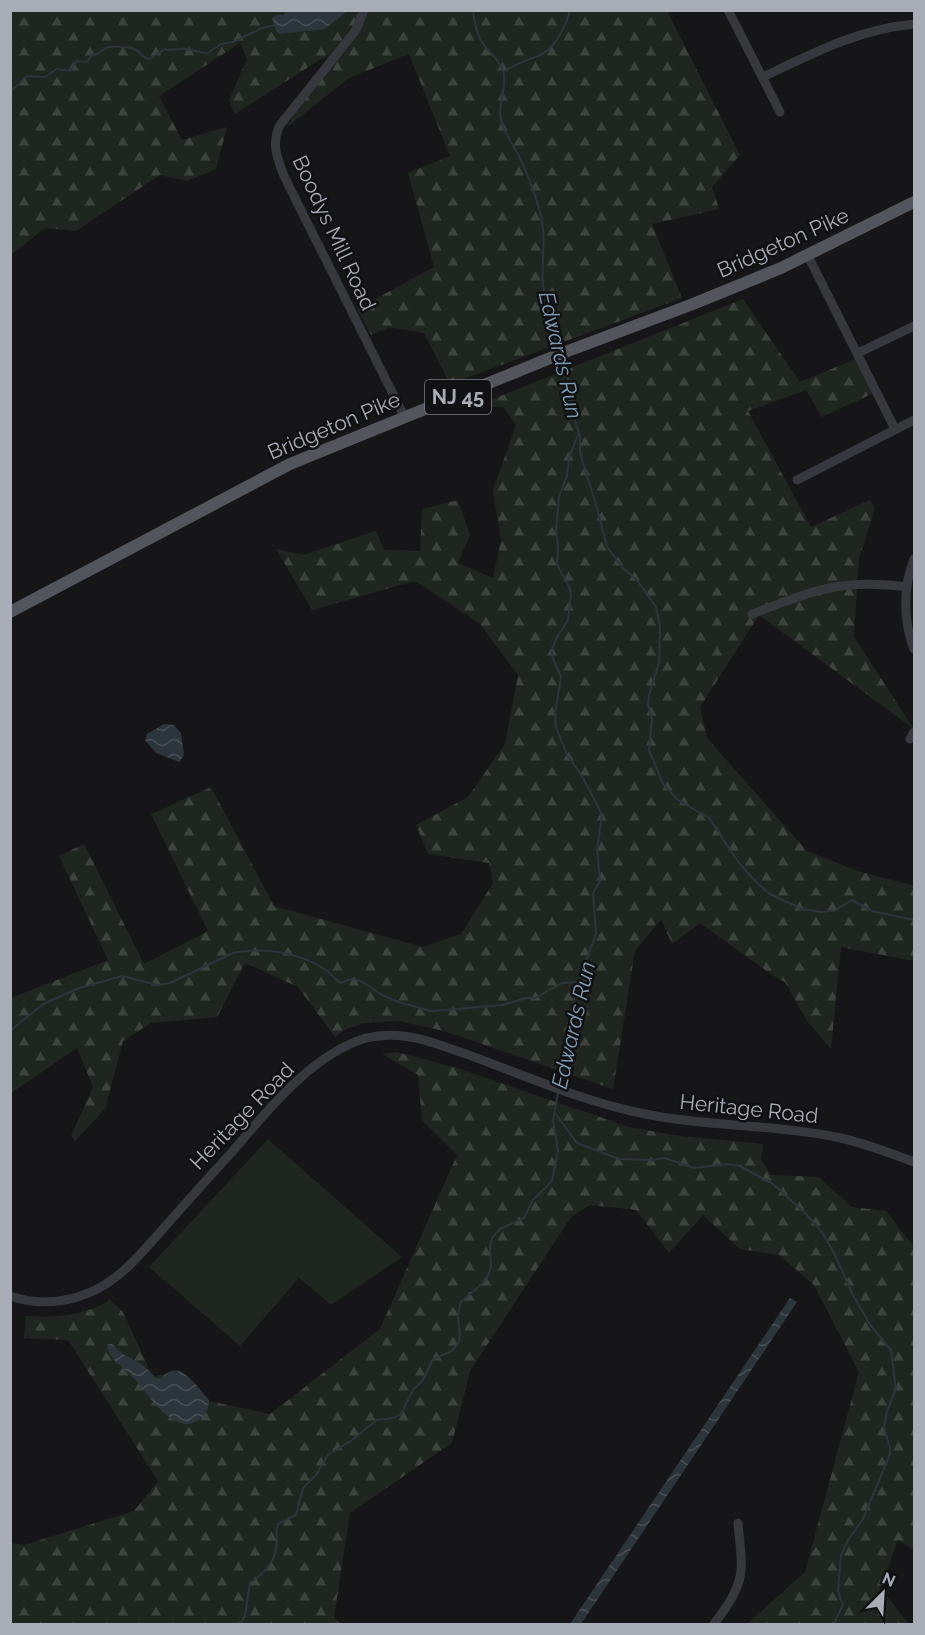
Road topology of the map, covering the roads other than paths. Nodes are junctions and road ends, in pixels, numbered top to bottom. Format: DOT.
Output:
graph roads {
  1 [pos="364,10"];
  2 [pos="728,10"];
  3 [pos="915,24"];
  4 [pos="764,77"];
  5 [pos="780,112"];
  6 [pos="915,202"];
  7 [pos="808,256"];
  8 [pos="915,326"];
  9 [pos="858,353"];
  10 [pos="405,416"];
  11 [pos="915,420"];
  12 [pos="895,429"];
  13 [pos="797,480"];
  14 [pos="915,559"];
  15 [pos="907,587"];
  16 [pos="10,612"];
  17 [pos="752,614"];
  18 [pos="915,649"];
  19 [pos="915,1162"];
  20 [pos="10,1296"];
  21 [pos="738,1523"];
  22 [pos="714,1624"];
  1 -- 10 [label="street, Boodys Mill Road"];
  2 -- 4 [label="street"];
  3 -- 4 [label="street"];
  4 -- 5 [label="street"];
  6 -- 7 [label="main road, Bridgeton Pike / NJ 45"];
  7 -- 9 [label="street"];
  7 -- 10 [label="main road, Bridgeton Pike / NJ 45"];
  8 -- 9 [label="street"];
  9 -- 12 [label="street"];
  10 -- 16 [label="main road, Bridgeton Pike / NJ 45"];
  11 -- 12 [label="street"];
  12 -- 13 [label="street"];
  14 -- 15 [label="street"];
  15 -- 17 [label="street"];
  15 -- 18 [label="street"];
  19 -- 20 [label="street, Heritage Road"];
  21 -- 22 [label="street"];
}
